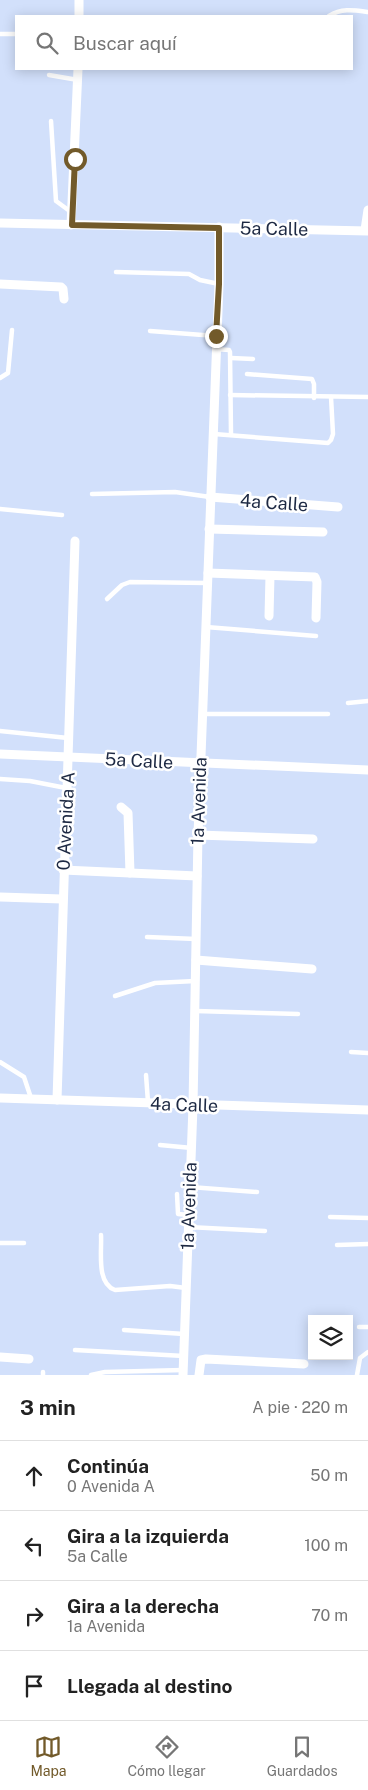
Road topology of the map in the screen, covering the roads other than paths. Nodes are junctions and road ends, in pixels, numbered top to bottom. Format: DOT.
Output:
graph roads {
  1 [pos="79,0"];
  2 [pos="368,12"];
  3 [pos="78,15"];
  4 [pos="331,15"];
  5 [pos="0,34"];
  6 [pos="15,34"];
  7 [pos="78,70"];
  8 [pos="49,75"];
  9 [pos="78,80"];
  10 [pos="50,121"];
  11 [pos="368,210"];
  12 [pos="72,213"];
  13 [pos="0,223"];
  14 [pos="72,225"];
  15 [pos="219,228"];
  16 [pos="366,230"];
  17 [pos="116,272"];
  18 [pos="0,284"];
  19 [pos="219,284"];
  20 [pos="64,299"];
  21 [pos="12,330"];
  22 [pos="150,331"];
  23 [pos="216,336"];
  24 [pos="215,349"];
  25 [pos="231,358"];
  26 [pos="253,359"];
  27 [pos="247,374"];
  28 [pos="0,378"];
  29 [pos="230,395"];
  30 [pos="330,397"];
  31 [pos="368,397"];
  32 [pos="314,398"];
  33 [pos="212,434"];
  34 [pos="231,434"];
  35 [pos="92,494"];
  36 [pos="210,497"];
  37 [pos="338,507"];
  38 [pos="0,509"];
  39 [pos="62,515"];
  40 [pos="209,529"];
  41 [pos="323,532"];
  42 [pos="75,541"];
  43 [pos="208,572"];
  44 [pos="270,576"];
  45 [pos="207,583"];
  46 [pos="107,598"];
  47 [pos="269,616"];
  48 [pos="316,618"];
  49 [pos="206,627"];
  50 [pos="316,636"];
  51 [pos="368,701"];
  52 [pos="348,702"];
  53 [pos="203,714"];
  54 [pos="328,714"];
  55 [pos="0,731"];
  56 [pos="70,739"];
  57 [pos="0,754"];
  58 [pos="69,758"];
  59 [pos="201,764"];
  60 [pos="368,770"];
  61 [pos="0,778"];
  62 [pos="68,788"];
  63 [pos="121,807"];
  64 [pos="198,835"];
  65 [pos="313,839"];
  66 [pos="62,870"];
  67 [pos="130,873"];
  68 [pos="197,876"];
  69 [pos="0,897"];
  70 [pos="62,899"];
  71 [pos="147,937"];
  72 [pos="196,939"];
  73 [pos="196,960"];
  74 [pos="312,969"];
  75 [pos="197,981"];
  76 [pos="115,996"];
  77 [pos="196,1011"];
  78 [pos="298,1014"];
  79 [pos="351,1052"];
  80 [pos="368,1053"];
  81 [pos="0,1062"];
  82 [pos="146,1075"];
  83 [pos="0,1098"];
  84 [pos="31,1100"];
  85 [pos="56,1100"];
  86 [pos="148,1104"];
  87 [pos="193,1106"];
  88 [pos="368,1110"];
  89 [pos="160,1145"];
  90 [pos="192,1148"];
  91 [pos="190,1187"];
  92 [pos="257,1192"];
  93 [pos="177,1194"];
  94 [pos="189,1215"];
  95 [pos="330,1217"];
  96 [pos="368,1218"];
  97 [pos="188,1227"];
  98 [pos="265,1231"];
  99 [pos="102,1235"];
  100 [pos="0,1243"];
  101 [pos="24,1243"];
  102 [pos="337,1244"];
  103 [pos="368,1244"];
  104 [pos="186,1288"];
  105 [pos="360,1327"];
  106 [pos="368,1327"];
  107 [pos="124,1330"];
  108 [pos="184,1334"];
  109 [pos="75,1350"];
  110 [pos="368,1352"];
  111 [pos="184,1356"];
  112 [pos="0,1357"];
  113 [pos="29,1359"];
  114 [pos="304,1364"];
  115 [pos="183,1373"];
  116 [pos="91,1375"];
  117 [pos="199,1375"];
  118 [pos="358,1375"];
  1 -- 3 [label="street"];
  2 -- 4 [label="lane"];
  5 -- 6 [label="lane"];
  7 -- 9 [label="street"];
  8 -- 9 [label="lane"];
  9 -- 12 [label="street"];
  10 -- 12 [label="lane"];
  11 -- 16 [label="street"];
  12 -- 14 [label="street"];
  13 -- 14 [label="street, 5a Calle"];
  14 -- 15 [label="street, 5a Calle"];
  15 -- 16 [label="street, 5a Calle"];
  15 -- 19 [label="street, 1a Avenida"];
  17 -- 19 [label="lane"];
  18 -- 20 [label="street"];
  19 -- 23 [label="street, 1a Avenida"];
  21 -- 28 [label="lane"];
  22 -- 23 [label="lane"];
  23 -- 24 [label="street, 1a Avenida"];
  24 -- 25 [label="lane"];
  24 -- 33 [label="street, 1a Avenida"];
  25 -- 26 [label="lane"];
  25 -- 29 [label="lane"];
  27 -- 32 [label="lane"];
  29 -- 32 [label="lane"];
  29 -- 34 [label="lane"];
  30 -- 31 [label="lane"];
  30 -- 32 [label="lane"];
  30 -- 34 [label="lane"];
  33 -- 34 [label="lane"];
  33 -- 36 [label="street, 1a Avenida"];
  35 -- 36 [label="lane"];
  36 -- 37 [label="street, 4a Calle"];
  36 -- 40 [label="street, 1a Avenida"];
  38 -- 39 [label="lane"];
  40 -- 41 [label="street"];
  40 -- 43 [label="street, 1a Avenida"];
  42 -- 56 [label="street, 0 Avenida A"];
  43 -- 44 [label="street"];
  43 -- 45 [label="street, 1a Avenida"];
  44 -- 47 [label="street"];
  44 -- 48 [label="street"];
  45 -- 46 [label="lane"];
  45 -- 49 [label="street, 1a Avenida"];
  49 -- 50 [label="lane"];
  49 -- 53 [label="street, 1a Avenida"];
  51 -- 52 [label="lane"];
  53 -- 54 [label="lane"];
  53 -- 59 [label="street, 1a Avenida"];
  55 -- 56 [label="lane"];
  56 -- 58 [label="street, 0 Avenida A"];
  57 -- 58 [label="street, 5a Calle"];
  58 -- 59 [label="street, 5a Calle"];
  58 -- 62 [label="street, 0 Avenida A"];
  59 -- 60 [label="street, 5a Calle"];
  59 -- 64 [label="street, 1a Avenida"];
  61 -- 62 [label="lane"];
  62 -- 66 [label="street, 0 Avenida A"];
  63 -- 67 [label="street"];
  64 -- 65 [label="street"];
  64 -- 68 [label="street, 1a Avenida"];
  66 -- 67 [label="street"];
  66 -- 70 [label="street, 0 Avenida A"];
  67 -- 68 [label="street"];
  68 -- 72 [label="street, 1a Avenida"];
  69 -- 70 [label="street"];
  70 -- 85 [label="street, 0 Avenida A"];
  71 -- 72 [label="lane"];
  72 -- 73 [label="street, 1a Avenida"];
  73 -- 74 [label="street"];
  73 -- 75 [label="street, 1a Avenida"];
  75 -- 76 [label="lane"];
  75 -- 77 [label="street, 1a Avenida"];
  77 -- 78 [label="lane"];
  77 -- 87 [label="street, 1a Avenida"];
  79 -- 80 [label="lane"];
  81 -- 84 [label="lane"];
  82 -- 86 [label="lane"];
  83 -- 84 [label="street, 4a Calle"];
  84 -- 85 [label="street, 4a Calle"];
  85 -- 86 [label="street, 4a Calle"];
  86 -- 87 [label="street, 4a Calle"];
  87 -- 88 [label="street, 4a Calle"];
  87 -- 90 [label="street, 1a Avenida"];
  89 -- 90 [label="lane"];
  90 -- 91 [label="street, 1a Avenida"];
  91 -- 92 [label="lane"];
  91 -- 94 [label="street, 1a Avenida"];
  93 -- 94 [label="lane"];
  94 -- 97 [label="street, 1a Avenida"];
  95 -- 96 [label="lane"];
  97 -- 98 [label="lane"];
  97 -- 104 [label="street, 1a Avenida"];
  99 -- 104 [label="lane"];
  100 -- 101 [label="lane"];
  102 -- 103 [label="lane"];
  104 -- 108 [label="street, 1a Avenida"];
  105 -- 106 [label="lane"];
  107 -- 108 [label="lane"];
  108 -- 111 [label="street, 1a Avenida"];
  109 -- 111 [label="lane"];
  110 -- 118 [label="lane"];
  111 -- 115 [label="street, 1a Avenida"];
  112 -- 113 [label="street"];
  114 -- 117 [label="street"];
  115 -- 116 [label="lane"];
}
